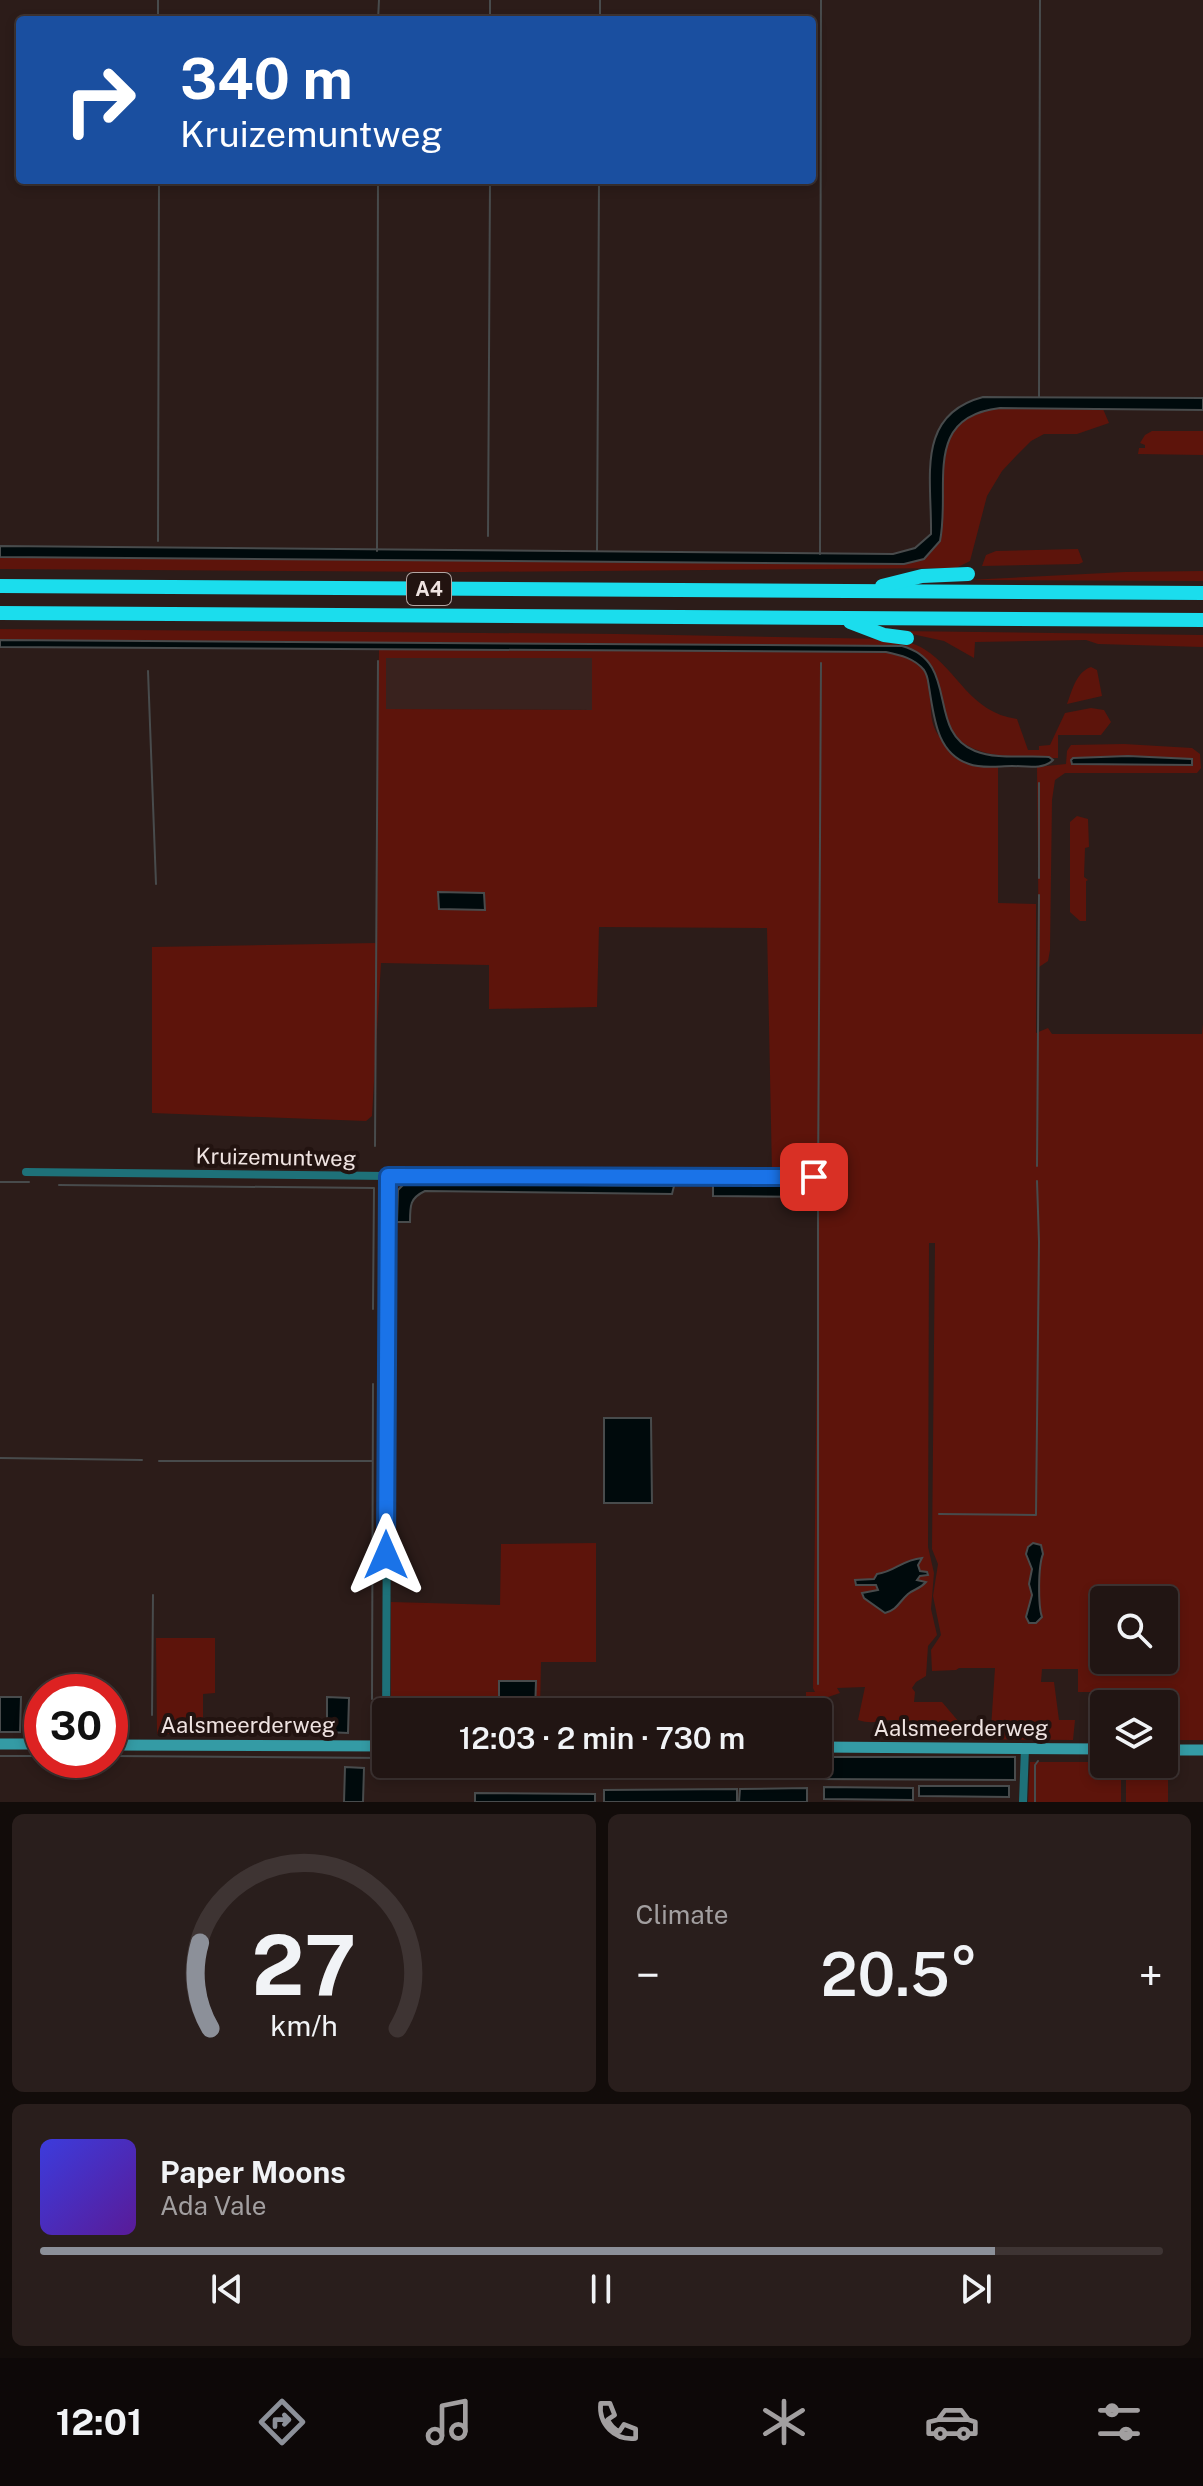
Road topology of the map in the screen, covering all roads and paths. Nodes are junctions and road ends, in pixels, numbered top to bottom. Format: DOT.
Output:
graph roads {
  1 [pos="968,574"];
  2 [pos="0,586"];
  3 [pos="857,592"];
  4 [pos="1203,593"];
  5 [pos="0,613"];
  6 [pos="838,618"];
  7 [pos="1203,620"];
  8 [pos="907,638"];
  9 [pos="26,1172"];
  10 [pos="388,1176"];
  11 [pos="814,1177"];
  12 [pos="386,1698"];
  13 [pos="0,1744"];
  14 [pos="24,1744"];
  15 [pos="128,1745"];
  16 [pos="372,1746"];
  17 [pos="832,1747"];
  18 [pos="1025,1748"];
  19 [pos="1090,1749"];
  20 [pos="1178,1750"];
  21 [pos="1203,1750"];
  22 [pos="1023,1802"];
  1 -- 3 [label="highway, A4"];
  2 -- 3 [label="highway, A4"];
  3 -- 4 [label="highway, A4"];
  5 -- 6 [label="highway, A4"];
  6 -- 7 [label="highway, A4"];
  6 -- 8 [label="highway, A4"];
  9 -- 10 [label="street, Kruizemuntweg"];
  10 -- 11 [label="street, Kruizemuntweg"];
  10 -- 12 [label="street"];
  13 -- 14 [label="street"];
  15 -- 16 [label="street, Aalsmeerderweg"];
  17 -- 18 [label="street, Aalsmeerderweg"];
  18 -- 19 [label="street, Aalsmeerderweg"];
  18 -- 22 [label="street"];
  20 -- 21 [label="street"];
}
